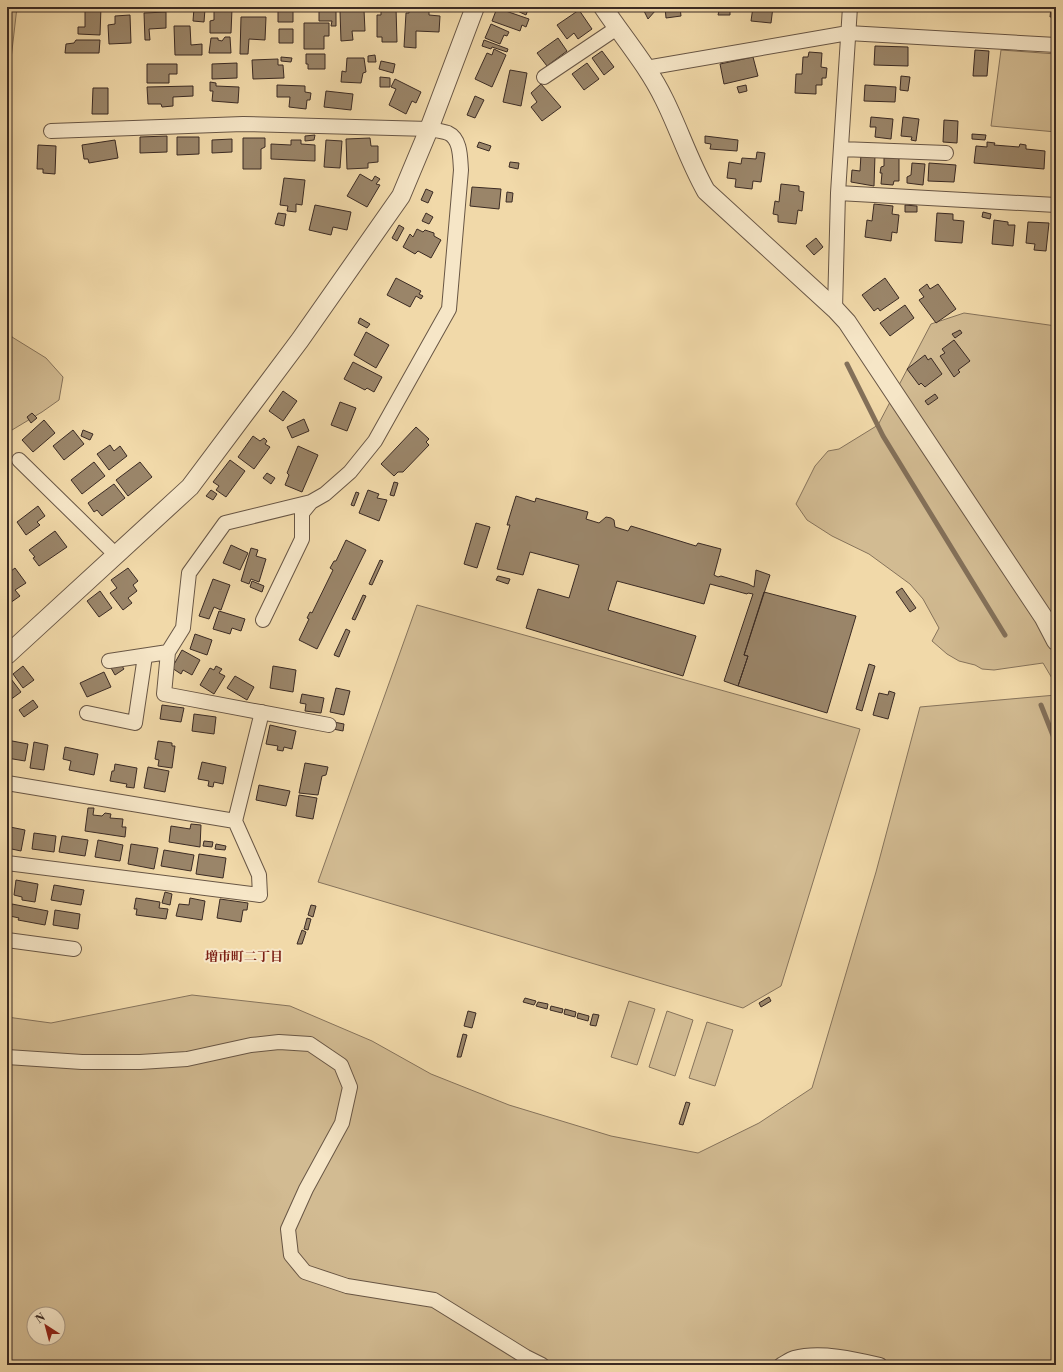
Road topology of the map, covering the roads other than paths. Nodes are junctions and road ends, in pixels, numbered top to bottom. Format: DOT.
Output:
graph roads {
  1 [pos="475,7"];
  2 [pos="603,7"];
  3 [pos="850,7"];
  4 [pos="617,28"];
  5 [pos="848,33"];
  6 [pos="1056,44"];
  7 [pos="646,68"];
  8 [pos="544,77"];
  9 [pos="429,129"];
  10 [pos="51,131"];
  11 [pos="840,149"];
  12 [pos="946,153"];
  13 [pos="838,193"];
  14 [pos="1056,205"];
  15 [pos="835,310"];
  16 [pos="19,460"];
  17 [pos="311,502"];
  18 [pos="116,555"];
  19 [pos="263,620"];
  20 [pos="1056,641"];
  21 [pos="168,652"];
  22 [pos="7,655"];
  23 [pos="145,656"];
  24 [pos="109,661"];
  25 [pos="262,712"];
  26 [pos="86,714"];
  27 [pos="329,725"];
  28 [pos="7,783"];
  29 [pos="235,821"];
  30 [pos="7,863"];
  31 [pos="7,940"];
  32 [pos="74,949"];
  33 [pos="7,1057"];
  34 [pos="542,1365"];
  35 [pos="781,1365"];
  36 [pos="880,1365"];
  1 -- 9 [label="street"];
  2 -- 4 [label="street"];
  3 -- 5 [label="street"];
  4 -- 7 [label="street"];
  4 -- 8 [label="street"];
  5 -- 6 [label="street"];
  5 -- 7 [label="street"];
  5 -- 11 [label="street"];
  7 -- 15 [label="street"];
  9 -- 10 [label="street"];
  9 -- 17 [label="street"];
  9 -- 18 [label="street"];
  11 -- 12 [label="street"];
  11 -- 13 [label="street"];
  13 -- 14 [label="street"];
  13 -- 15 [label="street"];
  15 -- 20 [label="street"];
  16 -- 18 [label="street"];
  17 -- 19 [label="street"];
  17 -- 21 [label="street"];
  18 -- 22 [label="street"];
  21 -- 23 [label="street"];
  21 -- 25 [label="street"];
  23 -- 24 [label="street"];
  23 -- 26 [label="street"];
  25 -- 27 [label="street"];
  25 -- 29 [label="street"];
  28 -- 29 [label="street"];
  29 -- 30 [label="street"];
  31 -- 32 [label="street"];
  33 -- 34 [label="street"];
  35 -- 36 [label="street"];
}
